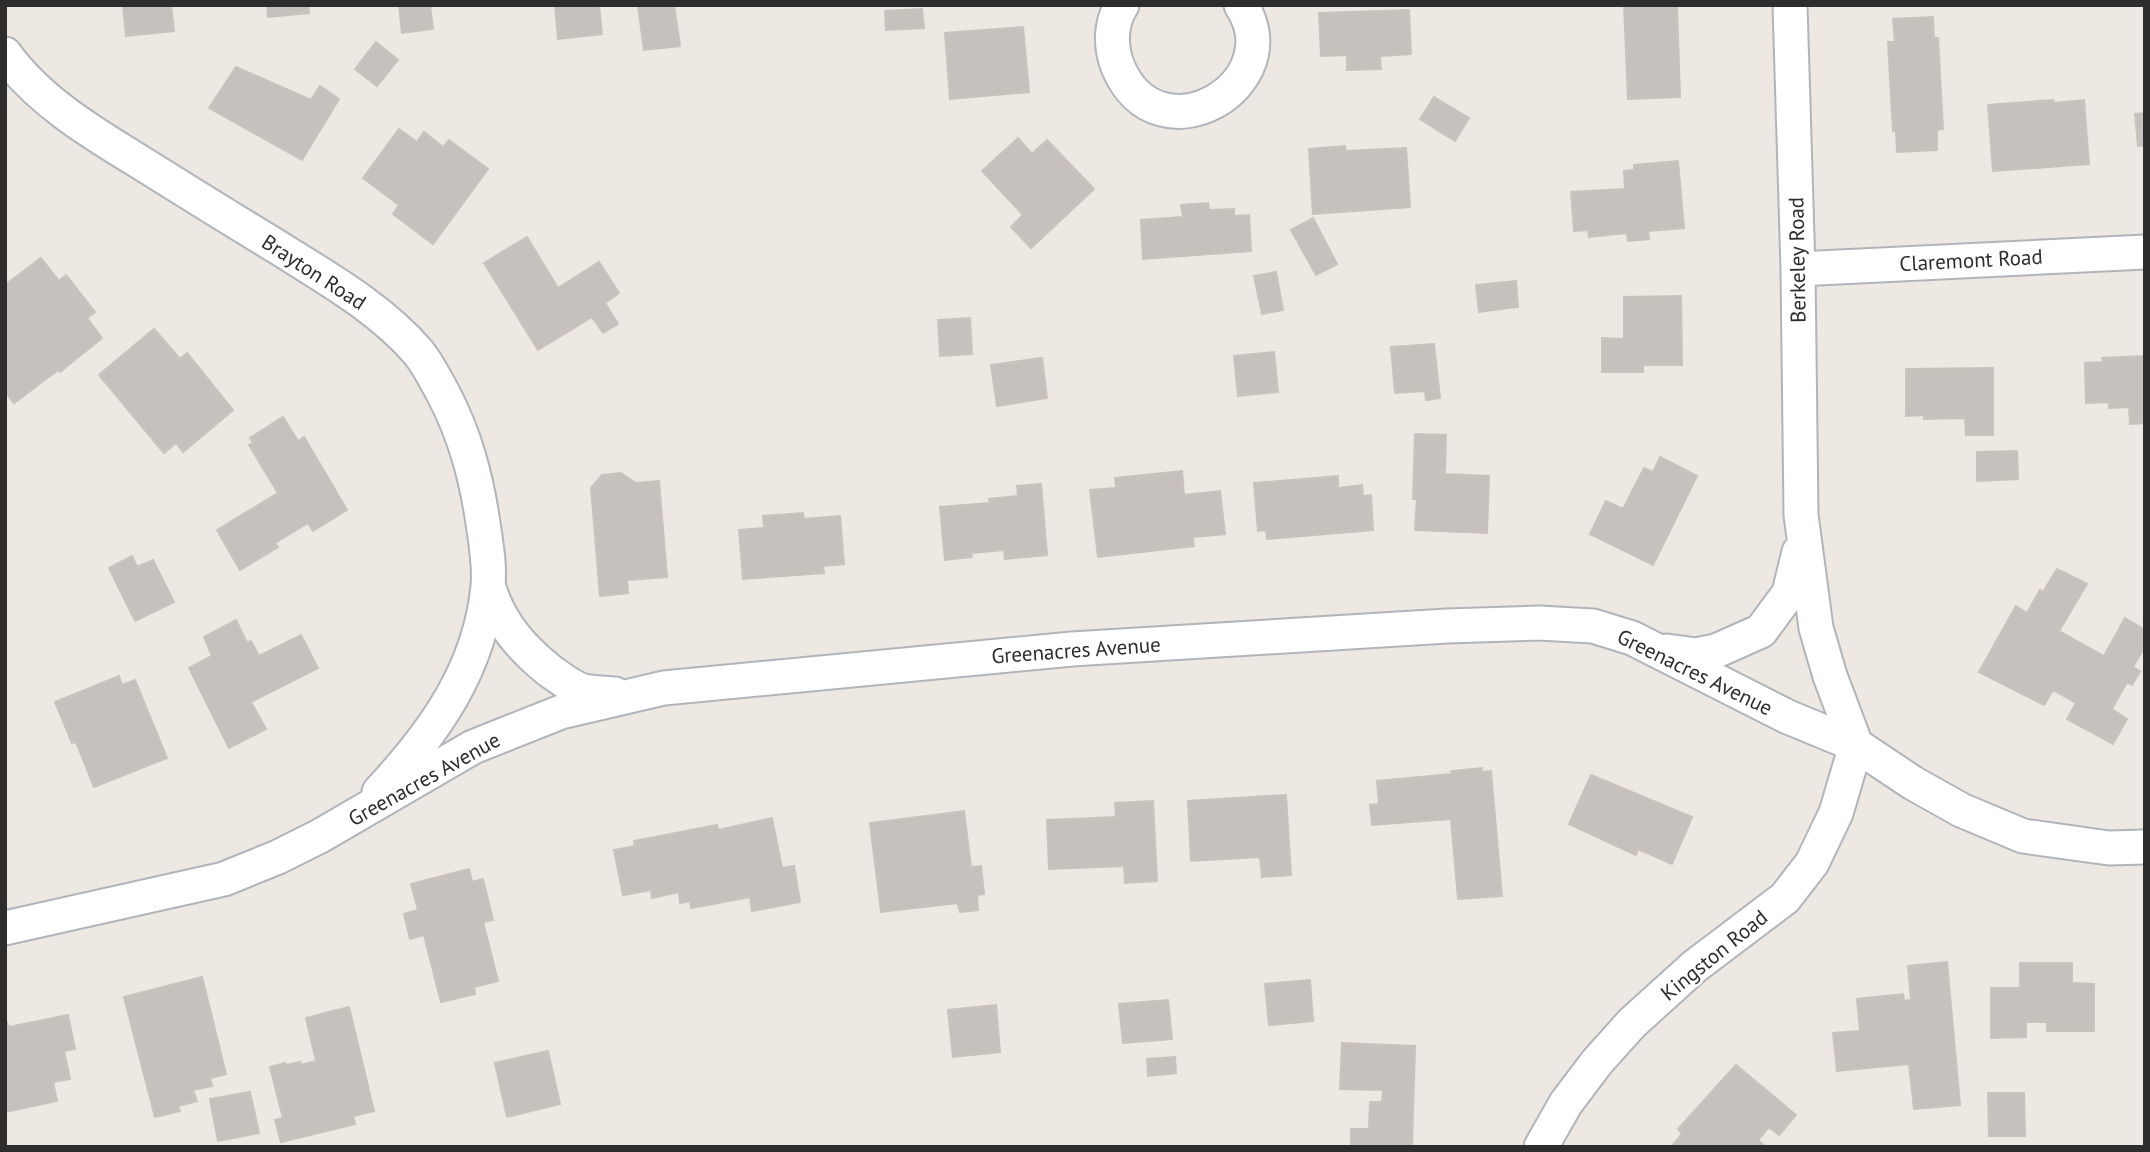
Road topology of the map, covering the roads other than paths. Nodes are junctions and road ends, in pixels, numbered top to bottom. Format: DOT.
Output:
graph roads {
  1 [pos="1122,5"];
  2 [pos="1241,5"];
  3 [pos="1790,5"];
  4 [pos="5,54"];
  5 [pos="2145,252"];
  6 [pos="1798,269"];
  7 [pos="1801,515"];
  8 [pos="488,585"];
  9 [pos="1654,650"];
  10 [pos="633,695"];
  11 [pos="1856,745"];
  12 [pos="356,815"];
  13 [pos="2145,847"];
  14 [pos="5,928"];
  15 [pos="1541,1147"];
  1 -- 2 [label="street"];
  3 -- 6 [label="street, Berkeley Road"];
  4 -- 8 [label="street, Brayton Road"];
  5 -- 6 [label="street, Claremont Road"];
  6 -- 7 [label="street, Berkeley Road"];
  7 -- 9 [label="street, Berkeley Road"];
  7 -- 11 [label="street, Berkeley Road"];
  8 -- 10 [label="street, Brayton Road"];
  8 -- 12 [label="street, Brayton Road"];
  9 -- 10 [label="street, Greenacres Avenue"];
  9 -- 11 [label="street, Greenacres Avenue"];
  10 -- 12 [label="street, Greenacres Avenue"];
  11 -- 13 [label="street, Greenacres Avenue"];
  11 -- 15 [label="street, Kingston Road"];
  12 -- 14 [label="street, Greenacres Avenue"];
}
